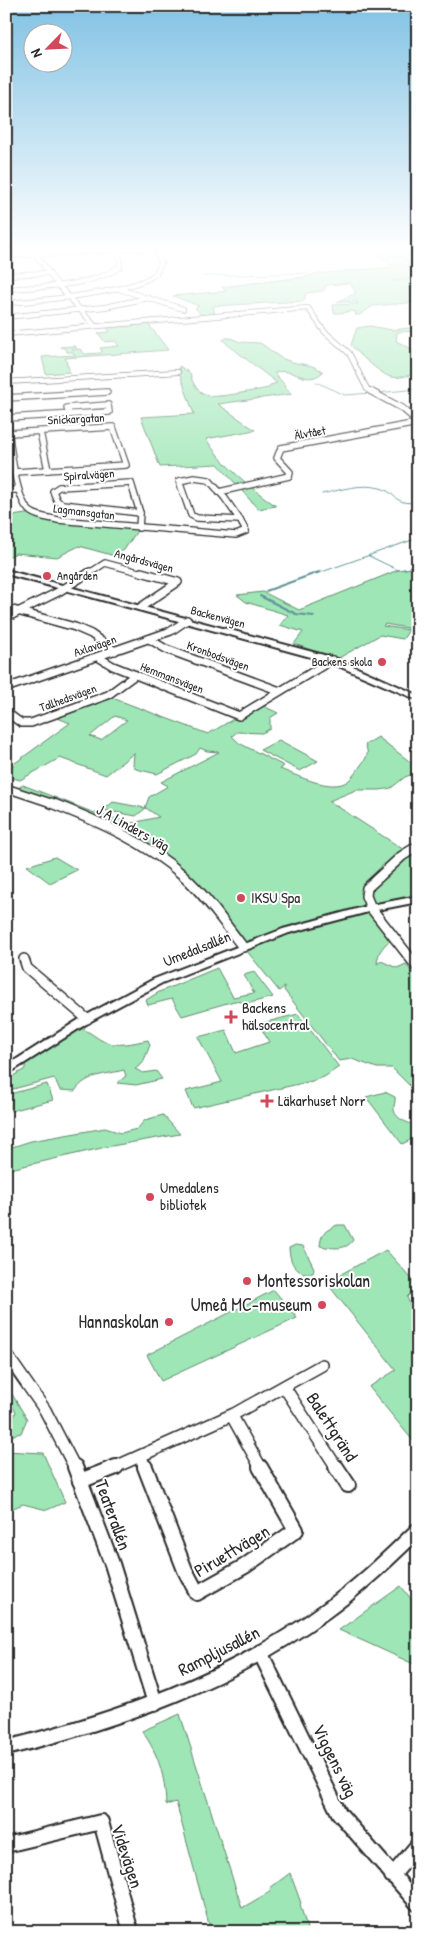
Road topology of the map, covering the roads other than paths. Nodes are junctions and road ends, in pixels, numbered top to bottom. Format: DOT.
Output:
graph roads {
  1 [pos="332,338"];
  2 [pos="178,372"];
  3 [pos="6,382"];
  4 [pos="107,392"];
  5 [pos="6,398"];
  6 [pos="6,411"];
  7 [pos="69,414"];
  8 [pos="7,418"];
  9 [pos="418,423"];
  10 [pos="40,432"];
  11 [pos="9,434"];
  12 [pos="48,470"];
  13 [pos="15,472"];
  14 [pos="6,490"];
  15 [pos="18,490"];
  16 [pos="219,492"];
  17 [pos="140,513"];
  18 [pos="241,520"];
  19 [pos="139,528"];
  20 [pos="6,572"];
  21 [pos="66,588"];
  22 [pos="141,607"];
  23 [pos="6,608"];
  24 [pos="20,611"];
  25 [pos="6,618"];
  26 [pos="187,620"];
  27 [pos="149,640"];
  28 [pos="115,652"];
  29 [pos="98,657"];
  30 [pos="332,660"];
  31 [pos="135,675"];
  32 [pos="6,688"];
  33 [pos="280,691"];
  34 [pos="418,698"];
  35 [pos="6,712"];
  36 [pos="6,788"];
  37 [pos="418,846"];
  38 [pos="418,899"];
  39 [pos="372,908"];
  40 [pos="243,947"];
  41 [pos="24,959"];
  42 [pos="418,968"];
  43 [pos="87,1019"];
  44 [pos="6,1071"];
  45 [pos="6,1354"];
  46 [pos="322,1365"];
  47 [pos="285,1388"];
  48 [pos="232,1416"];
  49 [pos="141,1458"];
  50 [pos="80,1481"];
  51 [pos="348,1485"];
  52 [pos="418,1530"];
  53 [pos="260,1652"];
  54 [pos="155,1703"];
  55 [pos="6,1748"];
  56 [pos="6,1845"];
  57 [pos="418,1845"];
  58 [pos="392,1876"];
  59 [pos="418,1904"];
  60 [pos="131,1932"];
  1 -- 9 [label="street"];
  2 -- 3 [label="street"];
  4 -- 5 [label="street"];
  6 -- 8 [label="street, Lagmansgatan"];
  7 -- 7 [label="street"];
  7 -- 8 [label="street"];
  8 -- 11 [label="street, Lagmansgatan"];
  9 -- 16 [label="street, Älvtået"];
  10 -- 11 [label="street, Snickargatan"];
  10 -- 12 [label="street"];
  10 -- 12 [label="street, Snickargatan"];
  11 -- 13 [label="street, Lagmansgatan"];
  12 -- 13 [label="street, Snickargatan"];
  13 -- 15 [label="street, Lagmansgatan"];
  14 -- 15 [label="street"];
  15 -- 19 [label="street, Lagmansgatan"];
  16 -- 18 [label="street"];
  16 -- 18 [label="street"];
  17 -- 17 [label="street, Spiralvägen"];
  17 -- 19 [label="street, Spiralvägen"];
  18 -- 19 [label="street, Lagmansgatan"];
  20 -- 21 [label="street, Backenvägen"];
  21 -- 22 [label="street, Backenvägen"];
  21 -- 22 [label="street, Angårdsvägen"];
  21 -- 24 [label="street"];
  22 -- 26 [label="street, Backenvägen"];
  23 -- 24 [label="street"];
  24 -- 25 [label="street"];
  24 -- 28 [label="street"];
  26 -- 27 [label="street, Axlavägen"];
  26 -- 30 [label="street, Backenvägen"];
  27 -- 28 [label="street, Axlavägen"];
  27 -- 33 [label="street, Kronbodsvägen"];
  28 -- 29 [label="street, Axlavägen"];
  29 -- 31 [label="street, Hemmansvägen"];
  29 -- 32 [label="street, Axlavägen"];
  30 -- 33 [label="street"];
  30 -- 34 [label="street, Backenvägen"];
  31 -- 33 [label="street, Hemmansvägen"];
  31 -- 35 [label="street, Tallhedsvägen"];
  36 -- 40 [label="street, J A Linders väg"];
  37 -- 39 [label="street"];
  38 -- 39 [label="street, Umedalsallén"];
  39 -- 40 [label="street, Umedalsallén"];
  39 -- 42 [label="street"];
  40 -- 43 [label="street, Umedalsallén"];
  41 -- 43 [label="street"];
  43 -- 44 [label="street, Umedalsallén"];
  45 -- 50 [label="street, Teaterallén"];
  46 -- 47 [label="street"];
  47 -- 48 [label="street"];
  47 -- 51 [label="street, Balettgränd"];
  48 -- 49 [label="street"];
  48 -- 49 [label="street, Piruettvägen"];
  49 -- 50 [label="street"];
  50 -- 54 [label="street, Teaterallén"];
  52 -- 53 [label="street, Rampljusallén"];
  53 -- 54 [label="street, Rampljusallén"];
  53 -- 58 [label="street, Viggens väg"];
  54 -- 55 [label="street, Rampljusallén"];
  56 -- 60 [label="street, Videvägen"];
  57 -- 58 [label="street"];
  58 -- 59 [label="street, Viggens väg"];
}
